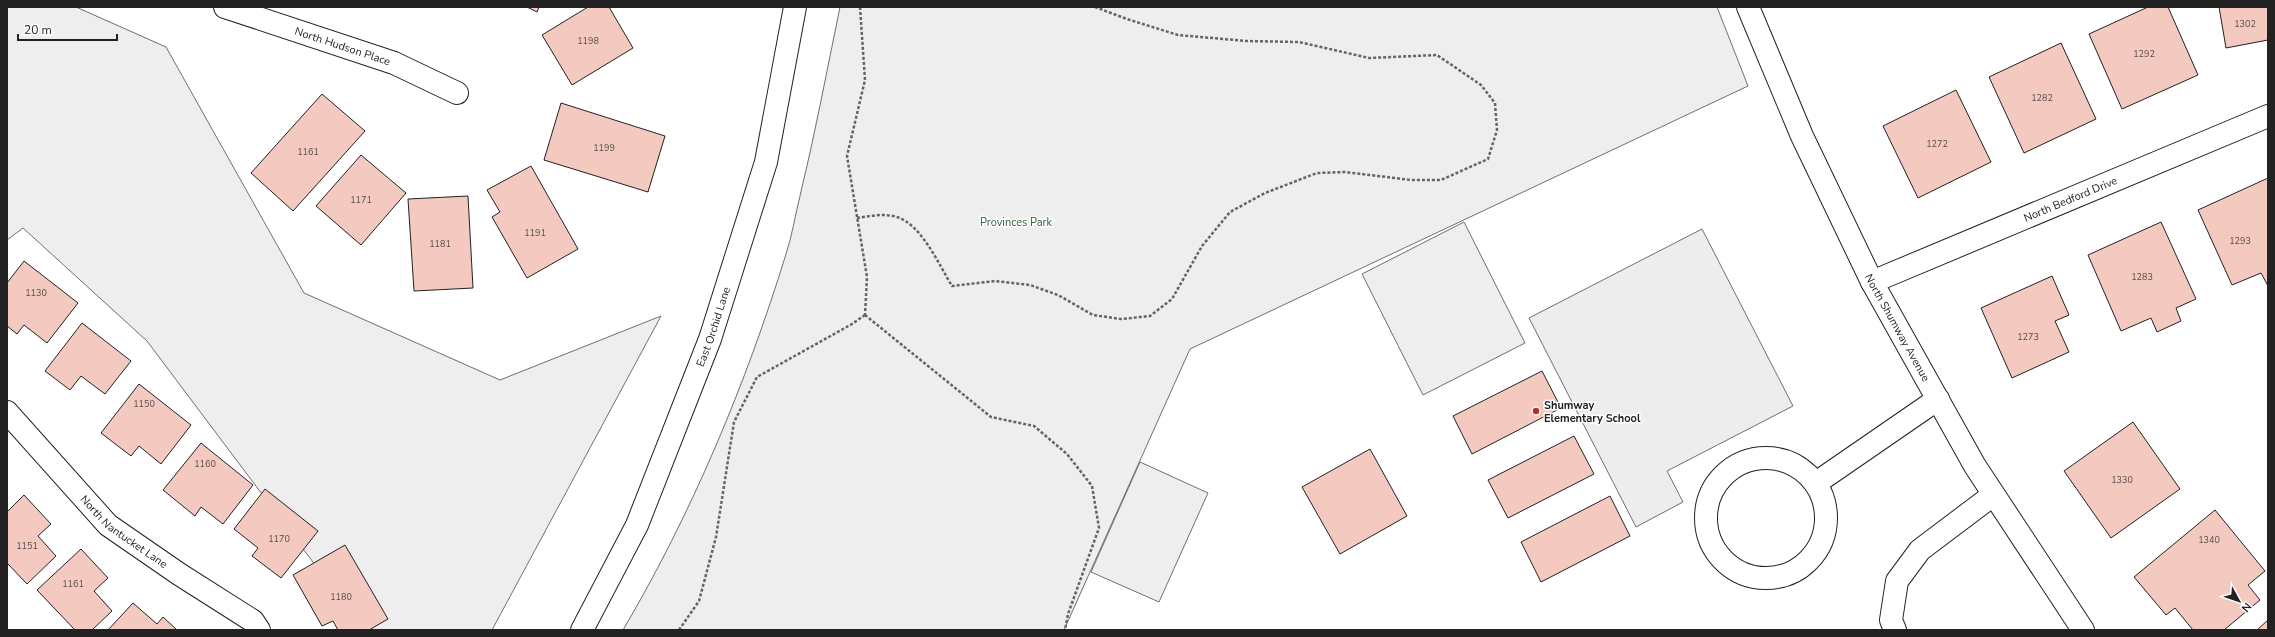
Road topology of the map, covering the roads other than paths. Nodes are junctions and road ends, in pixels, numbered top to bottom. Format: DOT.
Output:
graph roads {
  1 [pos="224,7"];
  2 [pos="796,7"];
  3 [pos="1748,7"];
  4 [pos="457,93"];
  5 [pos="2268,116"];
  6 [pos="1872,282"];
  7 [pos="1938,399"];
  8 [pos="7,412"];
  9 [pos="1816,483"];
  10 [pos="1993,495"];
  11 [pos="258,630"];
  12 [pos="582,630"];
  13 [pos="1894,630"];
  14 [pos="2083,630"];
  1 -- 4 [label="street, North Hudson Place"];
  2 -- 12 [label="street, East Orchid Lane"];
  3 -- 6 [label="street, North Shumway Avenue"];
  5 -- 6 [label="street, North Bedford Drive"];
  6 -- 7 [label="street, North Shumway Avenue"];
  7 -- 9 [label="street"];
  7 -- 10 [label="street, North Shumway Avenue"];
  8 -- 11 [label="street, North Nantucket Lane"];
  9 -- 9 [label="street"];
  10 -- 13 [label="street"];
  10 -- 14 [label="street, North Shumway Avenue"];
}
